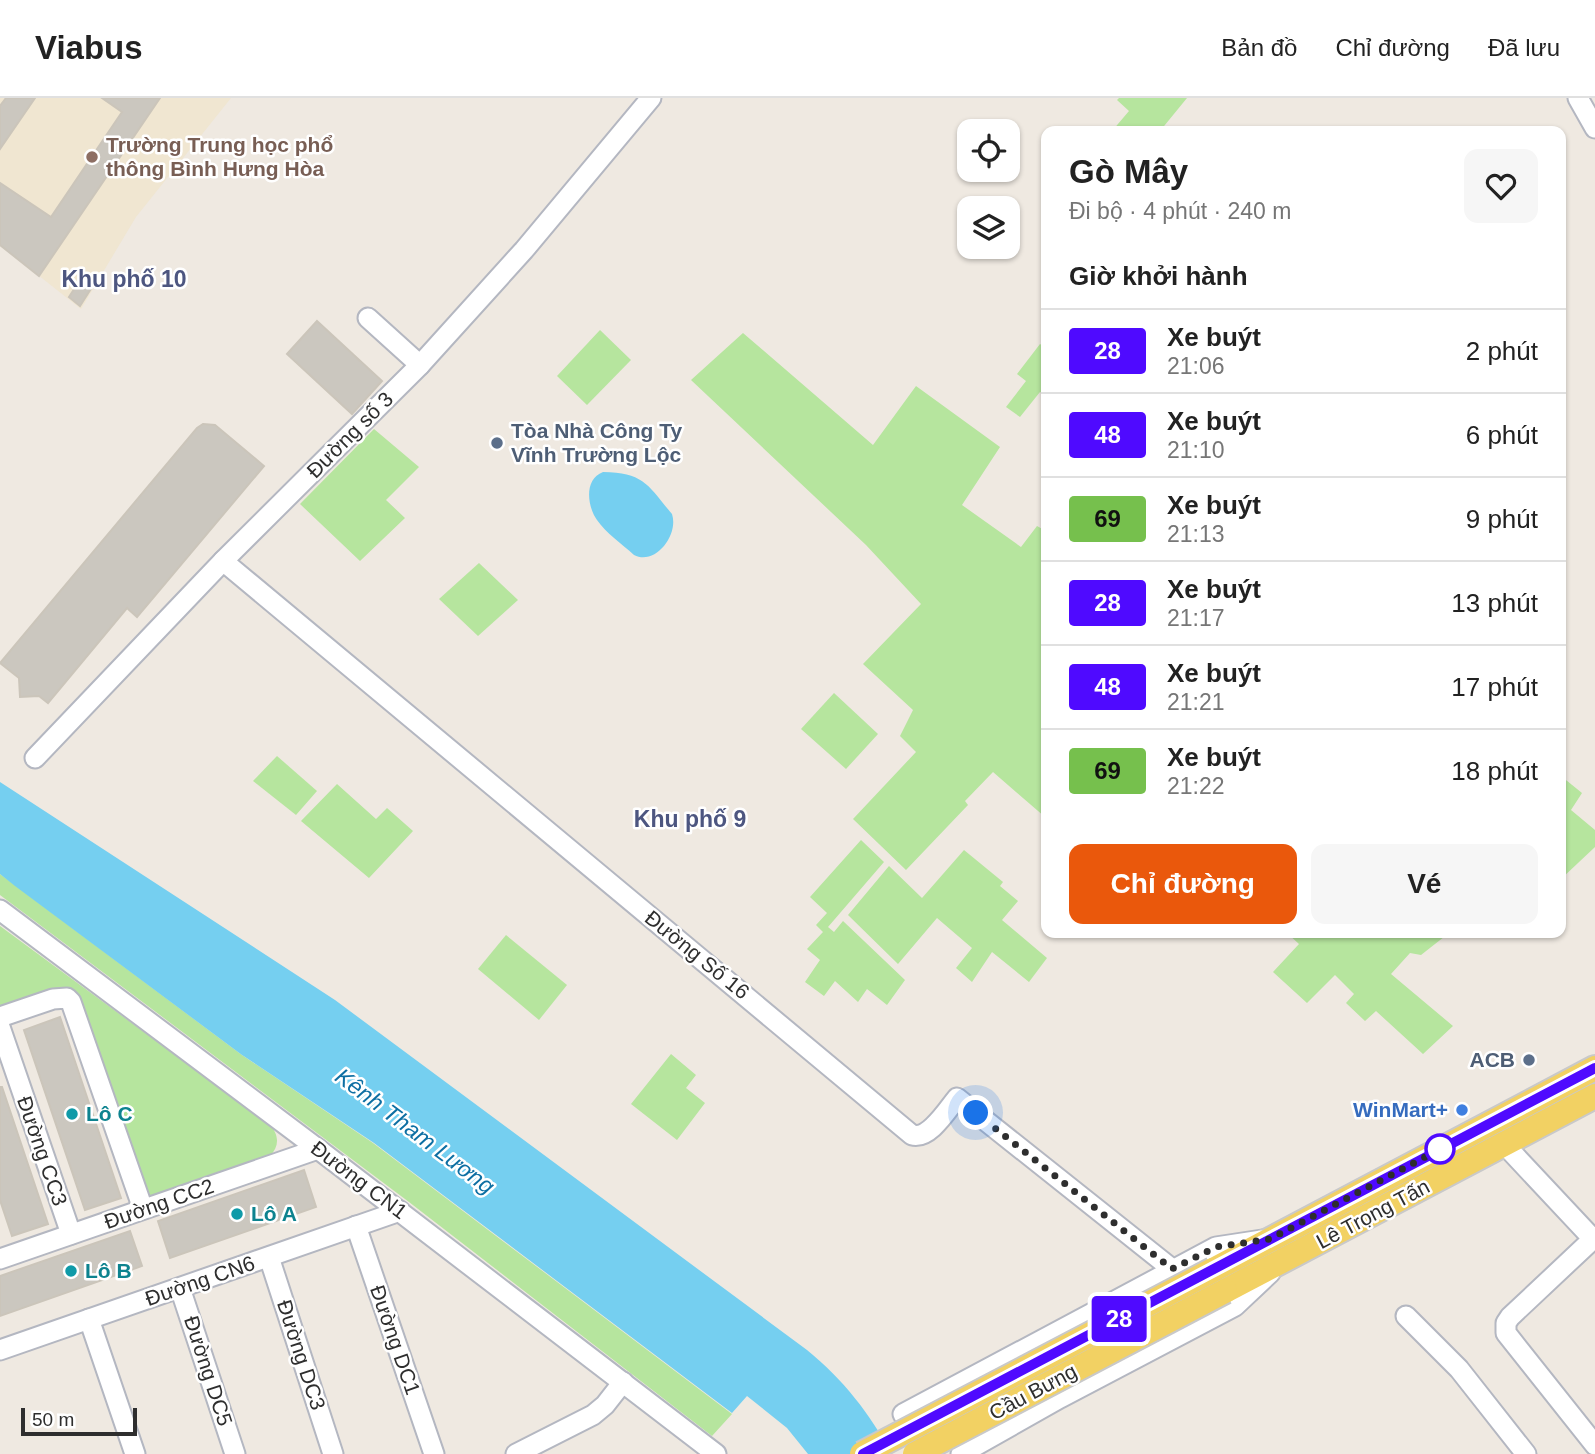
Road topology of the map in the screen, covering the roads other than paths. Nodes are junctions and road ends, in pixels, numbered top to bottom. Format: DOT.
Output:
graph roads {
  1 [pos="651,98"];
  2 [pos="1578,98"];
  3 [pos="1595,128"];
  4 [pos="368,317"];
  5 [pos="420,365"];
  6 [pos="223,561"];
  7 [pos="35,758"];
  8 [pos="0,910"];
  9 [pos="0,1017"];
  10 [pos="0,1027"];
  11 [pos="1595,1068"];
  12 [pos="1595,1096"];
  13 [pos="1504,1144"];
  14 [pos="1444,1147"];
  15 [pos="318,1149"];
  16 [pos="1462,1166"];
  17 [pos="143,1209"];
  18 [pos="400,1211"];
  19 [pos="356,1226"];
  20 [pos="71,1234"];
  21 [pos="1270,1239"];
  22 [pos="269,1257"];
  23 [pos="0,1259"];
  24 [pos="1282,1262"];
  25 [pos="1172,1269"];
  26 [pos="1213,1270"];
  27 [pos="180,1287"];
  28 [pos="1225,1291"];
  29 [pos="1406,1316"];
  30 [pos="89,1319"];
  31 [pos="0,1350"];
  32 [pos="623,1382"];
  33 [pos="1595,1445"];
  34 [pos="135,1454"];
  35 [pos="235,1454"];
  36 [pos="333,1454"];
  37 [pos="434,1454"];
  38 [pos="516,1454"];
  39 [pos="716,1454"];
  40 [pos="862,1454"];
  41 [pos="915,1454"];
  42 [pos="925,1454"];
  43 [pos="961,1454"];
  44 [pos="1526,1454"];
  1 -- 5 [label="street, Đường số 3"];
  2 -- 3 [label="street"];
  4 -- 5 [label="street"];
  5 -- 6 [label="street, Đường số 3"];
  6 -- 7 [label="street, Đường số 3"];
  6 -- 25 [label="street, Đường Số 16"];
  8 -- 15 [label="street, Đường CN1"];
  9 -- 17 [label="street"];
  10 -- 20 [label="street, Đường CC3"];
  11 -- 14 [label="main road, Lê Trọng Tấn"];
  12 -- 13 [label="main road, Lê Trọng Tấn"];
  13 -- 16 [label="main road, Lê Trọng Tấn"];
  13 -- 33 [label="street"];
  14 -- 16 [label="main road"];
  14 -- 21 [label="main road, Lê Trọng Tấn"];
  15 -- 17 [label="street, Đường CC2"];
  15 -- 18 [label="street, Đường CN1"];
  16 -- 24 [label="main road, Lê Trọng Tấn"];
  17 -- 20 [label="street, Đường CC2"];
  18 -- 19 [label="street, Đường CN6"];
  18 -- 32 [label="street, Đường CN1"];
  19 -- 22 [label="street, Đường CN6"];
  19 -- 37 [label="street, Đường DC1"];
  20 -- 23 [label="street, Đường CC2"];
  21 -- 25 [label="street"];
  21 -- 26 [label="main road, Lê Trọng Tấn"];
  22 -- 27 [label="street, Đường CN6"];
  22 -- 36 [label="street, Đường DC3"];
  24 -- 28 [label="main road, Lê Trọng Tấn"];
  24 -- 43 [label="street"];
  25 -- 42 [label="street"];
  26 -- 40 [label="main road, Cầu Bưng, bridge"];
  27 -- 30 [label="street, Đường CN6"];
  27 -- 35 [label="street, Đường DC5"];
  28 -- 41 [label="main road, Cầu Bưng, bridge"];
  29 -- 44 [label="street"];
  30 -- 31 [label="street, Đường CN6"];
  30 -- 34 [label="street"];
  32 -- 38 [label="street"];
  32 -- 39 [label="street, Đường CN1"];
}
